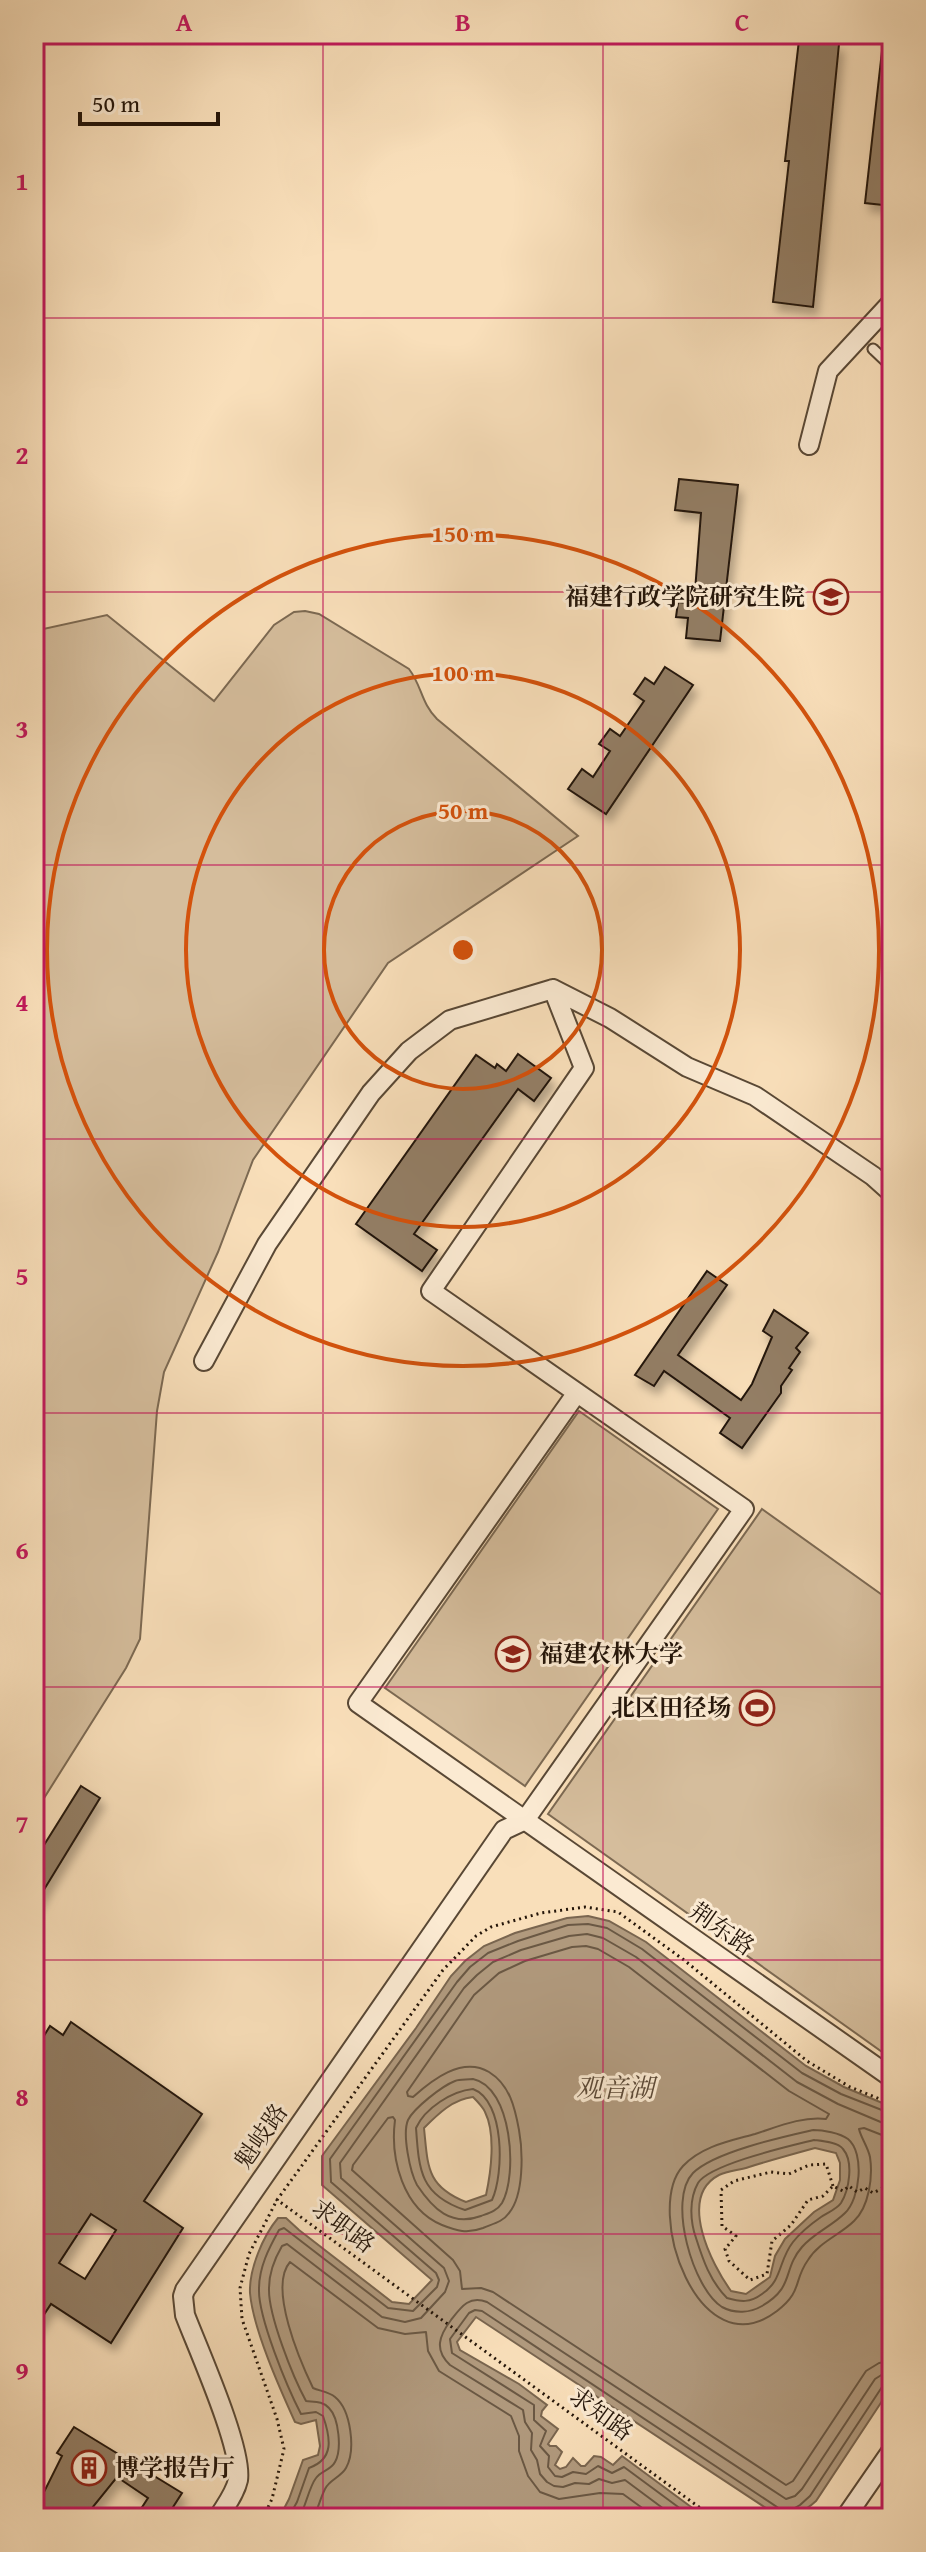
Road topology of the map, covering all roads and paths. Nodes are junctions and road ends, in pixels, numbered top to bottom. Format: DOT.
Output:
graph roads {
  1 [pos="892,302"];
  2 [pos="873,349"];
  3 [pos="892,367"];
  4 [pos="809,445"];
  5 [pos="553,989"];
  6 [pos="892,1193"];
  7 [pos="204,1361"];
  8 [pos="576,1394"];
  9 [pos="525,1820"];
  10 [pos="892,2078"];
  11 [pos="892,2104"];
  12 [pos="256,2186"];
  13 [pos="834,2187"];
  14 [pos="892,2194"];
  15 [pos="277,2200"];
  16 [pos="467,2339"];
  17 [pos="892,2450"];
  18 [pos="218,2518"];
  19 [pos="263,2518"];
  20 [pos="714,2518"];
  21 [pos="845,2518"];
  1 -- 4 [label="street"];
  2 -- 3 [label="lane"];
  5 -- 6 [label="street"];
  5 -- 7 [label="street"];
  5 -- 8 [label="street"];
  8 -- 9 [label="street, 荆东路"];
  8 -- 9 [label="street, 魁岐路"];
  9 -- 10 [label="street, 荆东路"];
  9 -- 12 [label="street, 魁岐路"];
  11 -- 15 [label="path"];
  12 -- 15 [label="path, 求职路"];
  12 -- 18 [label="street, 魁岐路"];
  13 -- 13 [label="path"];
  13 -- 14 [label="path"];
  15 -- 16 [label="path, 求职路"];
  15 -- 19 [label="path"];
  16 -- 20 [label="path, 求知路"];
  17 -- 21 [label="street"];
}
